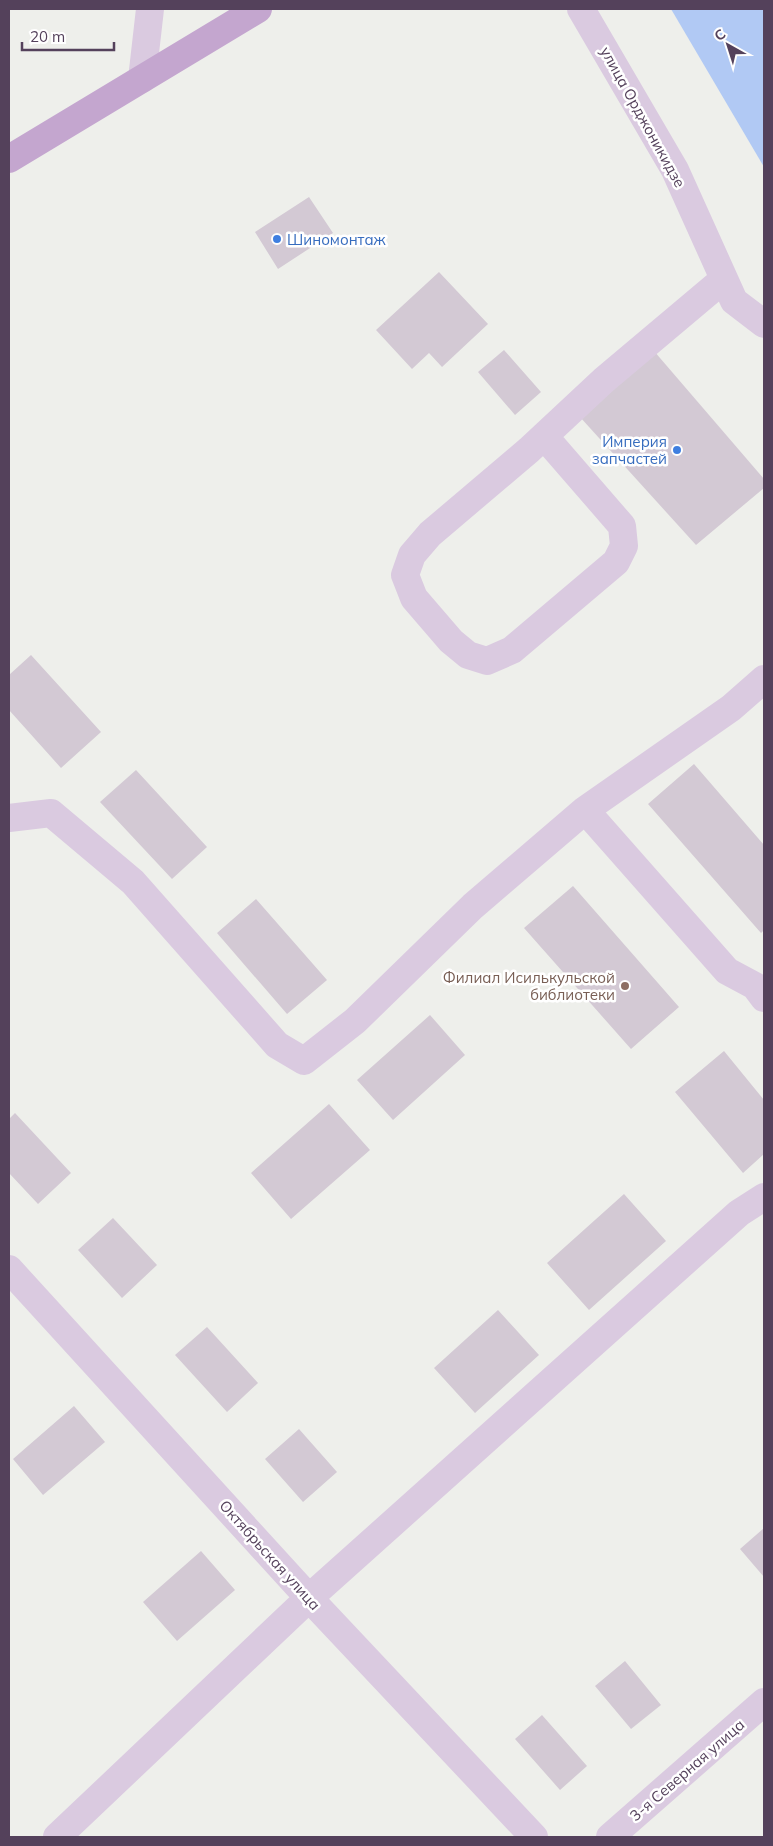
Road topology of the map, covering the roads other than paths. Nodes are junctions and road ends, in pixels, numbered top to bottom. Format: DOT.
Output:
graph roads {
  1 [pos="150,9"];
  2 [pos="258,9"];
  3 [pos="581,9"];
  4 [pos="142,79"];
  5 [pos="9,159"];
  6 [pos="724,279"];
  7 [pos="764,324"];
  8 [pos="544,436"];
  9 [pos="764,679"];
  10 [pos="585,810"];
  11 [pos="9,818"];
  12 [pos="764,998"];
  13 [pos="764,1198"];
  14 [pos="9,1269"];
  15 [pos="309,1598"];
  16 [pos="764,1702"];
  17 [pos="58,1837"];
  18 [pos="534,1837"];
  19 [pos="610,1837"];
  1 -- 4 [label="street"];
  2 -- 4 [label="main road"];
  3 -- 6 [label="street, улица Орджоникидзе"];
  4 -- 5 [label="main road"];
  6 -- 7 [label="street, улица Орджоникидзе"];
  6 -- 8 [label="street"];
  8 -- 8 [label="street"];
  9 -- 10 [label="street"];
  10 -- 11 [label="street"];
  10 -- 12 [label="street"];
  13 -- 15 [label="street"];
  14 -- 15 [label="street, Октябрьская улица"];
  15 -- 17 [label="street"];
  15 -- 18 [label="street, Октябрьская улица"];
  16 -- 19 [label="street, 3-я Северная улица"];
}
